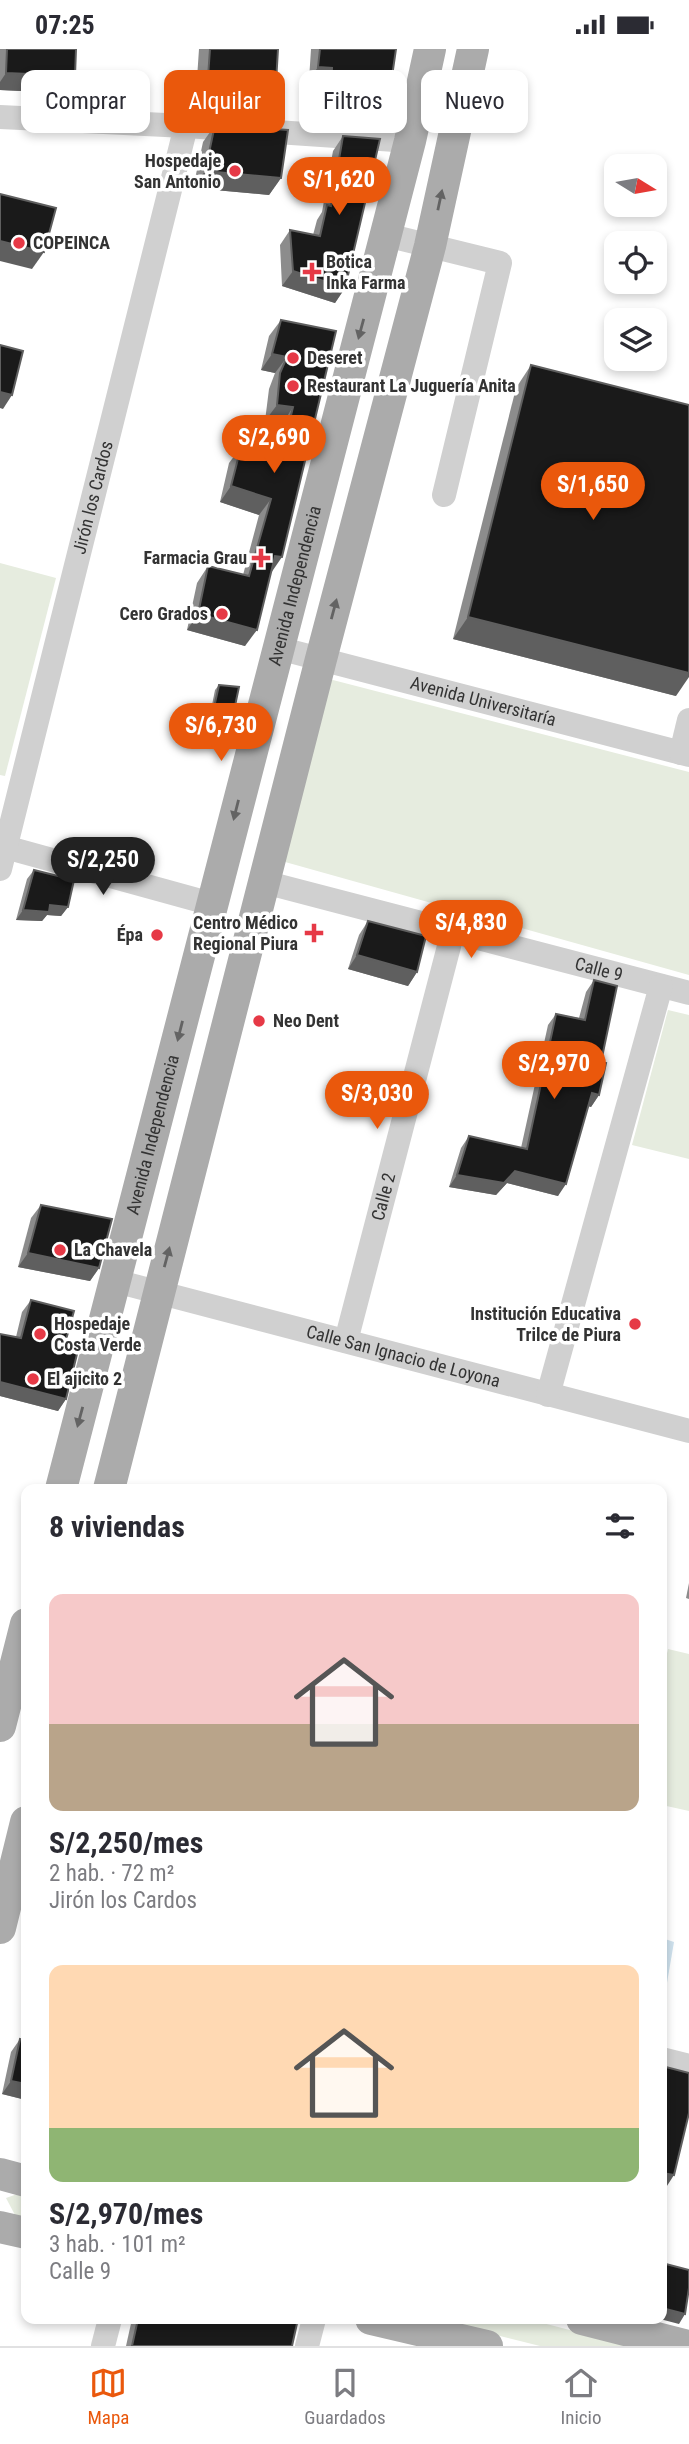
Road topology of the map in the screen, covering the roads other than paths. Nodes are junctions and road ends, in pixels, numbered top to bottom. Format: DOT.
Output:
graph roads {
  1 [pos="430,49"];
  2 [pos="473,49"];
  3 [pos="0,117"];
  4 [pos="164,125"];
  5 [pos="184,133"];
  6 [pos="285,133"];
  7 [pos="410,141"];
  8 [pos="386,235"];
  9 [pos="430,246"];
  10 [pos="444,495"];
  11 [pos="278,648"];
  12 [pos="321,659"];
  13 [pos="689,720"];
  14 [pos="685,754"];
  15 [pos="3,858"];
  16 [pos="264,882"];
  17 [pos="212,904"];
  18 [pos="453,931"];
  19 [pos="661,986"];
  20 [pos="689,993"];
  21 [pos="115,1281"];
  22 [pos="158,1292"];
  23 [pos="346,1341"];
  24 [pos="548,1395"];
  25 [pos="689,1431"];
  26 [pos="62,1484"];
  27 [pos="110,1484"];
  28 [pos="21,1644"];
  29 [pos="0,1726"];
  30 [pos="21,1863"];
  31 [pos="17,1896"];
  32 [pos="0,1928"];
  33 [pos="667,2060"];
  34 [pos="689,2066"];
  35 [pos="0,2174"];
  36 [pos="21,2180"];
  37 [pos="0,2227"];
  38 [pos="21,2233"];
  39 [pos="109,2324"];
  40 [pos="313,2324"];
  41 [pos="392,2324"];
  42 [pos="602,2324"];
  43 [pos="103,2346"];
  44 [pos="307,2346"];
  45 [pos="487,2346"];
  46 [pos="688,2346"];
  1 -- 7 [label="main road, Avenida Independencia"];
  9 -- 2 [label="main road, one-way"];
  3 -- 4 [label="street"];
  5 -- 15 [label="street, Jirón los Cardos"];
  6 -- 7 [label="street"];
  7 -- 8 [label="main road, Avenida Independencia"];
  8 -- 9 [label="street"];
  8 -- 11 [label="main road, Avenida Independencia, one-way"];
  9 -- 10 [label="street"];
  12 -- 9 [label="main road, one-way"];
  11 -- 12 [label="street, Avenida Universitaría"];
  11 -- 17 [label="main road, Avenida Independencia, one-way"];
  12 -- 14 [label="street, Avenida Universitaría"];
  12 -- 16 [label="main road"];
  13 -- 14 [label="street"];
  15 -- 17 [label="street"];
  16 -- 18 [label="street, Calle 9"];
  22 -- 16 [label="main road, one-way"];
  17 -- 21 [label="main road, Avenida Independencia, one-way"];
  18 -- 19 [label="street, Calle 9"];
  18 -- 23 [label="street, Calle 2"];
  19 -- 20 [label="street, Calle 9"];
  19 -- 24 [label="street"];
  21 -- 22 [label="street, Calle San Ignacio de Loyona"];
  21 -- 26 [label="main road, Avenida Independencia, one-way"];
  22 -- 23 [label="street, Calle San Ignacio de Loyona"];
  22 -- 27 [label="main road"];
  23 -- 24 [label="street, Calle San Ignacio de Loyona"];
  24 -- 25 [label="street, Calle San Ignacio de Loyona"];
  28 -- 29 [label="main road"];
  30 -- 31 [label="main road"];
  31 -- 32 [label="main road"];
  33 -- 34 [label="street"];
  35 -- 36 [label="main road"];
  37 -- 38 [label="main road"];
  39 -- 43 [label="street"];
  40 -- 44 [label="street"];
  41 -- 45 [label="main road"];
  42 -- 46 [label="main road"];
}
